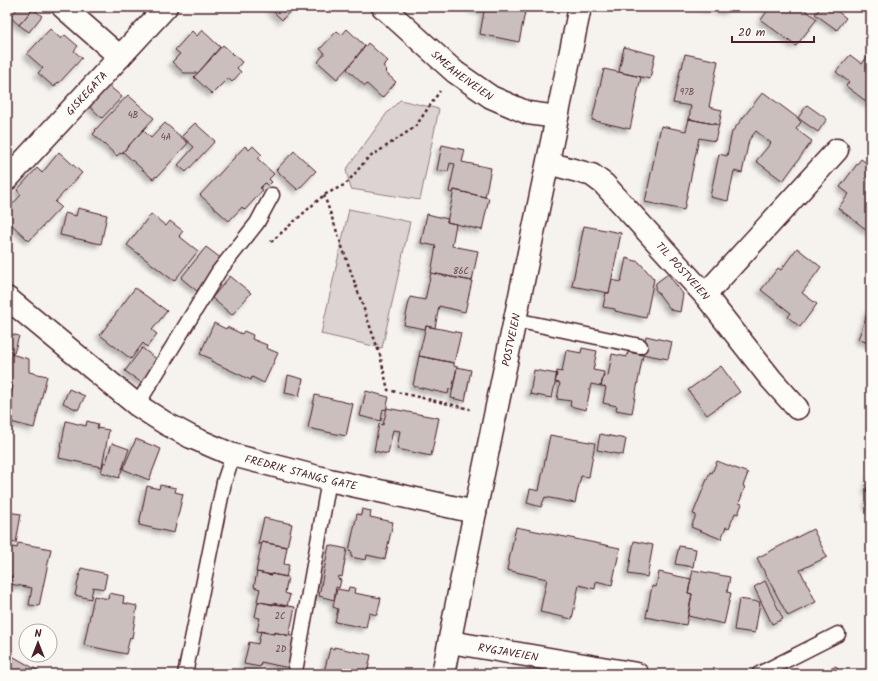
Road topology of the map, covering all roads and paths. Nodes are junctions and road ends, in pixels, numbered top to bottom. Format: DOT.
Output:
graph roads {
  1 [pos="63,7"];
  2 [pos="166,7"];
  3 [pos="384,7"];
  4 [pos="580,7"];
  5 [pos="120,56"];
  6 [pos="455,72"];
  7 [pos="557,117"];
  8 [pos="836,150"];
  9 [pos="548,163"];
  10 [pos="7,179"];
  11 [pos="272,195"];
  12 [pos="324,195"];
  13 [pos="266,247"];
  14 [pos="705,295"];
  15 [pos="7,298"];
  16 [pos="515,320"];
  17 [pos="640,346"];
  18 [pos="137,405"];
  19 [pos="797,408"];
  20 [pos="475,409"];
  21 [pos="233,455"];
  22 [pos="329,480"];
  23 [pos="475,512"];
  24 [pos="838,634"];
  25 [pos="450,642"];
  26 [pos="296,666"];
  27 [pos="185,674"];
  28 [pos="443,674"];
  29 [pos="637,674"];
  30 [pos="759,674"];
  1 -- 5 [label="street"];
  2 -- 5 [label="street, GISKEGATA"];
  3 -- 6 [label="street, SMEAHEIVEIEN"];
  4 -- 7 [label="street, POSTVEIEN"];
  5 -- 10 [label="street, GISKEGATA"];
  6 -- 7 [label="street, SMEAHEIVEIEN"];
  6 -- 12 [label="path"];
  7 -- 9 [label="street, POSTVEIEN"];
  8 -- 14 [label="street"];
  9 -- 14 [label="street, TIL POSTVEIEN"];
  9 -- 16 [label="street, POSTVEIEN"];
  11 -- 18 [label="lane"];
  12 -- 13 [label="path"];
  12 -- 20 [label="path"];
  14 -- 19 [label="street, TIL POSTVEIEN"];
  15 -- 18 [label="street, FREDRIK STANGS GATE"];
  16 -- 17 [label="lane"];
  16 -- 23 [label="street, POSTVEIEN"];
  18 -- 21 [label="street, FREDRIK STANGS GATE"];
  21 -- 22 [label="street, FREDRIK STANGS GATE"];
  21 -- 27 [label="lane"];
  22 -- 23 [label="street, FREDRIK STANGS GATE"];
  22 -- 26 [label="lane"];
  23 -- 25 [label="street, POSTVEIEN"];
  24 -- 30 [label="lane"];
  25 -- 28 [label="street, POSTVEIEN"];
  25 -- 29 [label="street, RYGJAVEIEN"];
}
